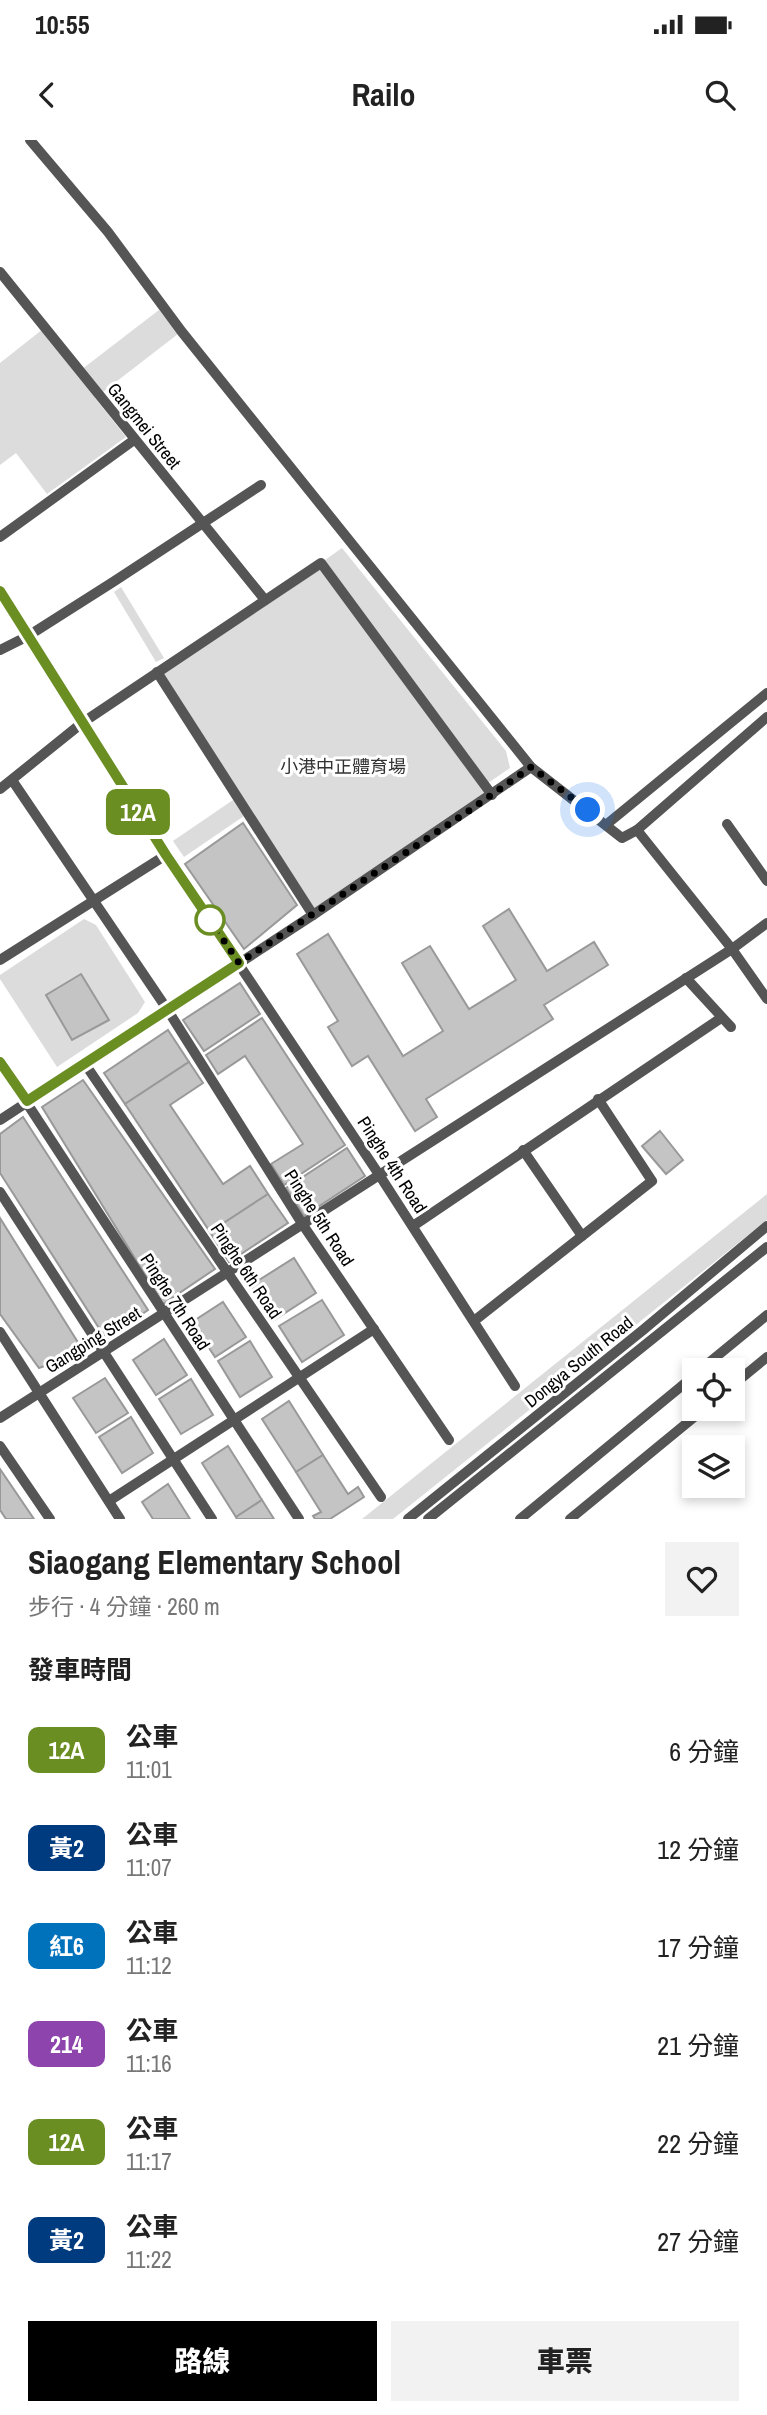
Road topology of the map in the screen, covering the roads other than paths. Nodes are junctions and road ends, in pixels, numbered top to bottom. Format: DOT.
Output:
graph roads {
  1 [pos="30,140"];
  2 [pos="0,272"];
  3 [pos="134,440"];
  4 [pos="261,485"];
  5 [pos="204,524"];
  6 [pos="0,537"];
  7 [pos="0,591"];
  8 [pos="265,600"];
  9 [pos="28,636"];
  10 [pos="0,650"];
  11 [pos="157,672"];
  12 [pos="767,693"];
  13 [pos="767,717"];
  14 [pos="82,723"];
  15 [pos="531,767"];
  16 [pos="12,780"];
  17 [pos="0,789"];
  18 [pos="492,795"];
  19 [pos="607,824"];
  20 [pos="727,824"];
  21 [pos="637,830"];
  22 [pos="166,855"];
  23 [pos="767,881"];
  24 [pos="92,900"];
  25 [pos="313,915"];
  26 [pos="767,923"];
  27 [pos="732,949"];
  28 [pos="0,960"];
  29 [pos="239,963"];
  30 [pos="686,978"];
  31 [pos="767,999"];
  32 [pos="167,1009"];
  33 [pos="721,1018"];
  34 [pos="731,1027"];
  35 [pos="0,1062"];
  36 [pos="85,1064"];
  37 [pos="598,1099"];
  38 [pos="27,1101"];
  39 [pos="0,1119"];
  40 [pos="523,1150"];
  41 [pos="380,1176"];
  42 [pos="0,1192"];
  43 [pos="303,1226"];
  44 [pos="413,1226"];
  45 [pos="767,1226"];
  46 [pos="582,1236"];
  47 [pos="767,1247"];
  48 [pos="229,1273"];
  49 [pos="164,1314"];
  50 [pos="767,1315"];
  51 [pos="474,1321"];
  52 [pos="374,1329"];
  53 [pos="0,1332"];
  54 [pos="104,1352"];
  55 [pos="767,1357"];
  56 [pos="715,1358"];
  57 [pos="745,1375"];
  58 [pos="299,1377"];
  59 [pos="515,1386"];
  60 [pos="682,1386"];
  61 [pos="39,1393"];
  62 [pos="0,1417"];
  63 [pos="234,1420"];
  64 [pos="689,1421"];
  65 [pos="449,1440"];
  66 [pos="0,1446"];
  67 [pos="173,1459"];
  68 [pos="381,1497"];
  69 [pos="109,1502"];
  70 [pos="50,1519"];
  71 [pos="120,1519"];
  72 [pos="212,1519"];
  73 [pos="299,1519"];
  74 [pos="408,1519"];
  75 [pos="428,1519"];
  76 [pos="520,1519"];
  77 [pos="570,1519"];
  1 -- 15 [label="street"];
  2 -- 3 [label="street, Gangmei Street"];
  3 -- 5 [label="street, Gangmei Street"];
  3 -- 6 [label="street"];
  4 -- 5 [label="street"];
  5 -- 8 [label="street, Gangmei Street"];
  5 -- 9 [label="street"];
  7 -- 9 [label="street, Pinghe 4th Road"];
  8 -- 11 [label="street"];
  8 -- 18 [label="street"];
  9 -- 10 [label="street"];
  9 -- 14 [label="street, Pinghe 4th Road"];
  11 -- 14 [label="street"];
  11 -- 25 [label="street"];
  12 -- 19 [label="street"];
  13 -- 21 [label="street"];
  14 -- 16 [label="street"];
  14 -- 22 [label="street, Pinghe 4th Road"];
  15 -- 18 [label="street"];
  15 -- 19 [label="street"];
  16 -- 17 [label="street"];
  16 -- 24 [label="street, Pinghe 5th Road"];
  18 -- 25 [label="street"];
  19 -- 21 [label="street"];
  20 -- 23 [label="street"];
  21 -- 27 [label="street"];
  22 -- 24 [label="street"];
  22 -- 29 [label="street, Pinghe 4th Road"];
  24 -- 28 [label="street"];
  24 -- 32 [label="street, Pinghe 5th Road"];
  25 -- 29 [label="street"];
  26 -- 27 [label="street, Gangping Street"];
  27 -- 30 [label="street, Gangping Street"];
  27 -- 31 [label="street"];
  29 -- 32 [label="street"];
  29 -- 41 [label="street, Pinghe 4th Road"];
  30 -- 33 [label="street"];
  30 -- 41 [label="street, Gangping Street"];
  32 -- 36 [label="street"];
  32 -- 43 [label="street, Pinghe 5th Road"];
  33 -- 34 [label="street"];
  33 -- 37 [label="street"];
  35 -- 38 [label="street, Pinghe 7th Road"];
  36 -- 38 [label="street"];
  36 -- 48 [label="street, Pinghe 6th Road"];
  37 -- 40 [label="street"];
  37 -- 46 [label="street"];
  38 -- 39 [label="street"];
  38 -- 49 [label="street, Pinghe 7th Road"];
  40 -- 44 [label="street"];
  40 -- 46 [label="street"];
  41 -- 43 [label="street, Gangping Street"];
  41 -- 44 [label="street, Pinghe 4th Road"];
  42 -- 54 [label="street"];
  43 -- 48 [label="street, Gangping Street"];
  43 -- 52 [label="street, Pinghe 5th Road"];
  44 -- 51 [label="street, Pinghe 4th Road"];
  45 -- 74 [label="street, Dongya South Road"];
  46 -- 51 [label="street"];
  47 -- 75 [label="street, Dongya South Road"];
  48 -- 49 [label="street, Gangping Street"];
  48 -- 58 [label="street, Pinghe 6th Road"];
  49 -- 54 [label="street, Gangping Street"];
  49 -- 63 [label="street, Pinghe 7th Road"];
  50 -- 56 [label="street"];
  51 -- 59 [label="street, Pinghe 4th Road"];
  52 -- 58 [label="street"];
  52 -- 65 [label="street, Pinghe 5th Road"];
  53 -- 61 [label="street"];
  54 -- 61 [label="street, Gangping Street"];
  54 -- 67 [label="street"];
  55 -- 57 [label="street"];
  58 -- 63 [label="street"];
  58 -- 68 [label="street, Pinghe 6th Road"];
  60 -- 76 [label="street"];
  61 -- 62 [label="street, Gangping Street"];
  61 -- 69 [label="street"];
  63 -- 67 [label="street"];
  63 -- 73 [label="street, Pinghe 7th Road"];
  64 -- 77 [label="street"];
  66 -- 70 [label="street"];
  67 -- 69 [label="street"];
  67 -- 72 [label="street"];
  69 -- 71 [label="street"];
}
